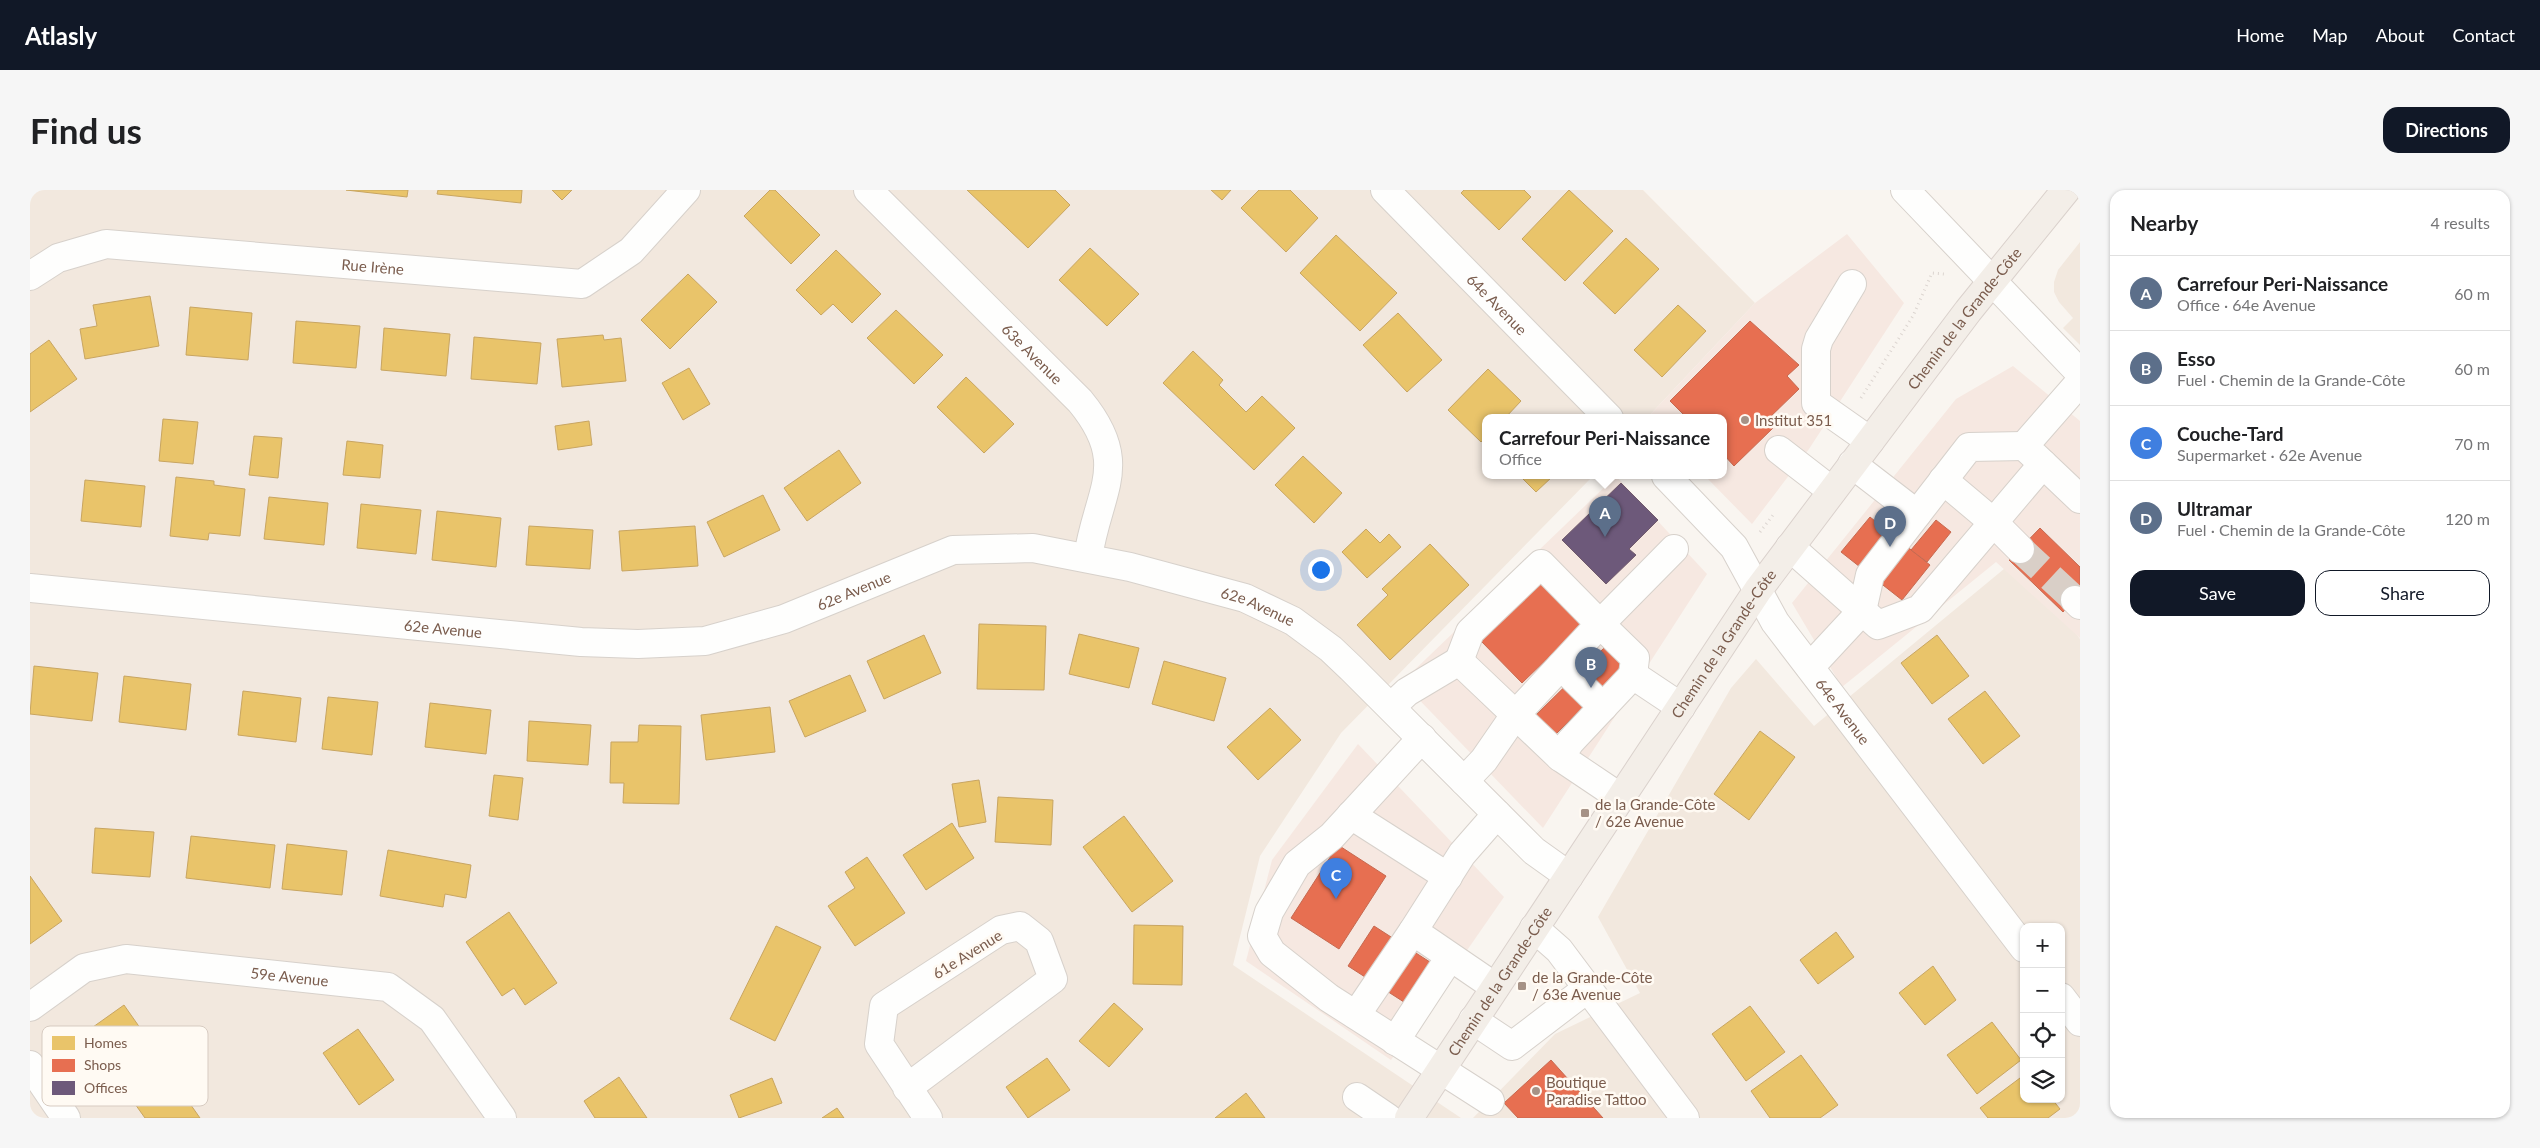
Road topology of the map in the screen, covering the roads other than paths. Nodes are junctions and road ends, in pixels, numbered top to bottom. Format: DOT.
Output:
graph roads {
  1 [pos="686,190"];
  2 [pos="868,190"];
  3 [pos="1385,190"];
  4 [pos="1905,190"];
  5 [pos="2066,190"];
  6 [pos="30,276"];
  7 [pos="1991,281"];
  8 [pos="1852,284"];
  9 [pos="2080,373"];
  10 [pos="2080,382"];
  11 [pos="1605,414"];
  12 [pos="1870,441"];
  13 [pos="1779,450"];
  14 [pos="2033,455"];
  15 [pos="1852,464"];
  16 [pos="1674,479"];
  17 [pos="1943,480"];
  18 [pos="1832,491"];
  19 [pos="2080,499"];
  20 [pos="1917,514"];
  21 [pos="1994,522"];
  22 [pos="1790,547"];
  23 [pos="1674,548"];
  24 [pos="2020,548"];
  25 [pos="1088,557"];
  26 [pos="30,588"];
  27 [pos="1758,590"];
  28 [pos="1862,611"];
  29 [pos="1600,624"];
  30 [pos="1459,661"];
  31 [pos="1561,666"];
  32 [pos="1810,667"];
  33 [pos="1633,675"];
  34 [pos="1391,707"];
  35 [pos="1603,707"];
  36 [pos="1682,707"];
  37 [pos="1515,715"];
  38 [pos="1422,738"];
  39 [pos="1560,757"];
  40 [pos="1464,781"];
  41 [pos="1621,798"];
  42 [pos="1497,814"];
  43 [pos="1351,815"];
  44 [pos="1569,876"];
  45 [pos="1448,877"];
  46 [pos="1534,928"];
  47 [pos="1413,931"];
  48 [pos="2020,943"];
  49 [pos="1450,956"];
  50 [pos="1495,987"];
  51 [pos="1588,988"];
  52 [pos="2065,1002"];
  53 [pos="30,1007"];
  54 [pos="1356,1015"];
  55 [pos="1473,1020"];
  56 [pos="2080,1022"];
  57 [pos="1395,1040"];
  58 [pos="30,1066"];
  59 [pos="1440,1070"];
  60 [pos="42,1083"];
  61 [pos="907,1088"];
  62 [pos="1357,1097"];
  63 [pos="1490,1101"];
  64 [pos="58,1106"];
  65 [pos="66,1118"];
  66 [pos="502,1118"];
  67 [pos="928,1118"];
  68 [pos="1388,1118"];
  69 [pos="1409,1118"];
  70 [pos="1686,1118"];
  1 -- 6 [label="street, Rue Irène"];
  2 -- 25 [label="street, 63e Avenue"];
  3 -- 11 [label="street, 64e Avenue"];
  4 -- 7 [label="street"];
  5 -- 7 [label="main road, Chemin de la Grande-Côte"];
  7 -- 9 [label="street"];
  7 -- 12 [label="main road, Chemin de la Grande-Côte"];
  8 -- 12 [label="street"];
  10 -- 14 [label="street"];
  12 -- 15 [label="main road, Chemin de la Grande-Côte"];
  13 -- 18 [label="street"];
  14 -- 17 [label="street"];
  14 -- 19 [label="street"];
  14 -- 21 [label="street"];
  15 -- 18 [label="main road, Chemin de la Grande-Côte"];
  15 -- 20 [label="street"];
  16 -- 27 [label="street, 64e Avenue"];
  17 -- 20 [label="street"];
  17 -- 21 [label="street"];
  18 -- 22 [label="main road, Chemin de la Grande-Côte"];
  20 -- 28 [label="street"];
  21 -- 24 [label="street"];
  21 -- 28 [label="street"];
  22 -- 27 [label="main road, Chemin de la Grande-Côte"];
  22 -- 28 [label="street"];
  23 -- 29 [label="street"];
  25 -- 26 [label="street, 62e Avenue"];
  25 -- 34 [label="street, 62e Avenue"];
  27 -- 32 [label="street, 64e Avenue"];
  27 -- 36 [label="main road, Chemin de la Grande-Côte"];
  28 -- 32 [label="street"];
  29 -- 30 [label="street"];
  29 -- 31 [label="street"];
  29 -- 33 [label="street"];
  30 -- 34 [label="street"];
  30 -- 37 [label="street"];
  31 -- 35 [label="street"];
  31 -- 37 [label="street"];
  32 -- 48 [label="street, 64e Avenue"];
  33 -- 35 [label="street"];
  33 -- 36 [label="street"];
  34 -- 38 [label="street, 62e Avenue"];
  35 -- 39 [label="street"];
  36 -- 41 [label="main road, Chemin de la Grande-Côte"];
  37 -- 39 [label="street"];
  37 -- 40 [label="street"];
  38 -- 40 [label="street, 62e Avenue"];
  38 -- 43 [label="street"];
  39 -- 41 [label="street"];
  40 -- 42 [label="street, 62e Avenue"];
  41 -- 44 [label="main road, Chemin de la Grande-Côte"];
  42 -- 44 [label="street, 62e Avenue"];
  42 -- 45 [label="street"];
  43 -- 45 [label="street"];
  43 -- 54 [label="street"];
  44 -- 46 [label="main road, Chemin de la Grande-Côte"];
  45 -- 47 [label="street"];
  46 -- 50 [label="main road, Chemin de la Grande-Côte"];
  46 -- 51 [label="street"];
  47 -- 49 [label="street"];
  47 -- 54 [label="street"];
  49 -- 50 [label="street"];
  49 -- 57 [label="street"];
  50 -- 55 [label="main road, Chemin de la Grande-Côte"];
  51 -- 55 [label="street"];
  51 -- 70 [label="street"];
  52 -- 56 [label="street"];
  53 -- 66 [label="street, 59e Avenue"];
  54 -- 57 [label="street"];
  55 -- 59 [label="main road, Chemin de la Grande-Côte"];
  57 -- 59 [label="street"];
  58 -- 60 [label="street"];
  59 -- 63 [label="street"];
  59 -- 69 [label="main road, Chemin de la Grande-Côte"];
  61 -- 61 [label="street, 61e Avenue"];
  61 -- 67 [label="street, 61e Avenue"];
  62 -- 68 [label="street"];
  64 -- 65 [label="street"];
}
